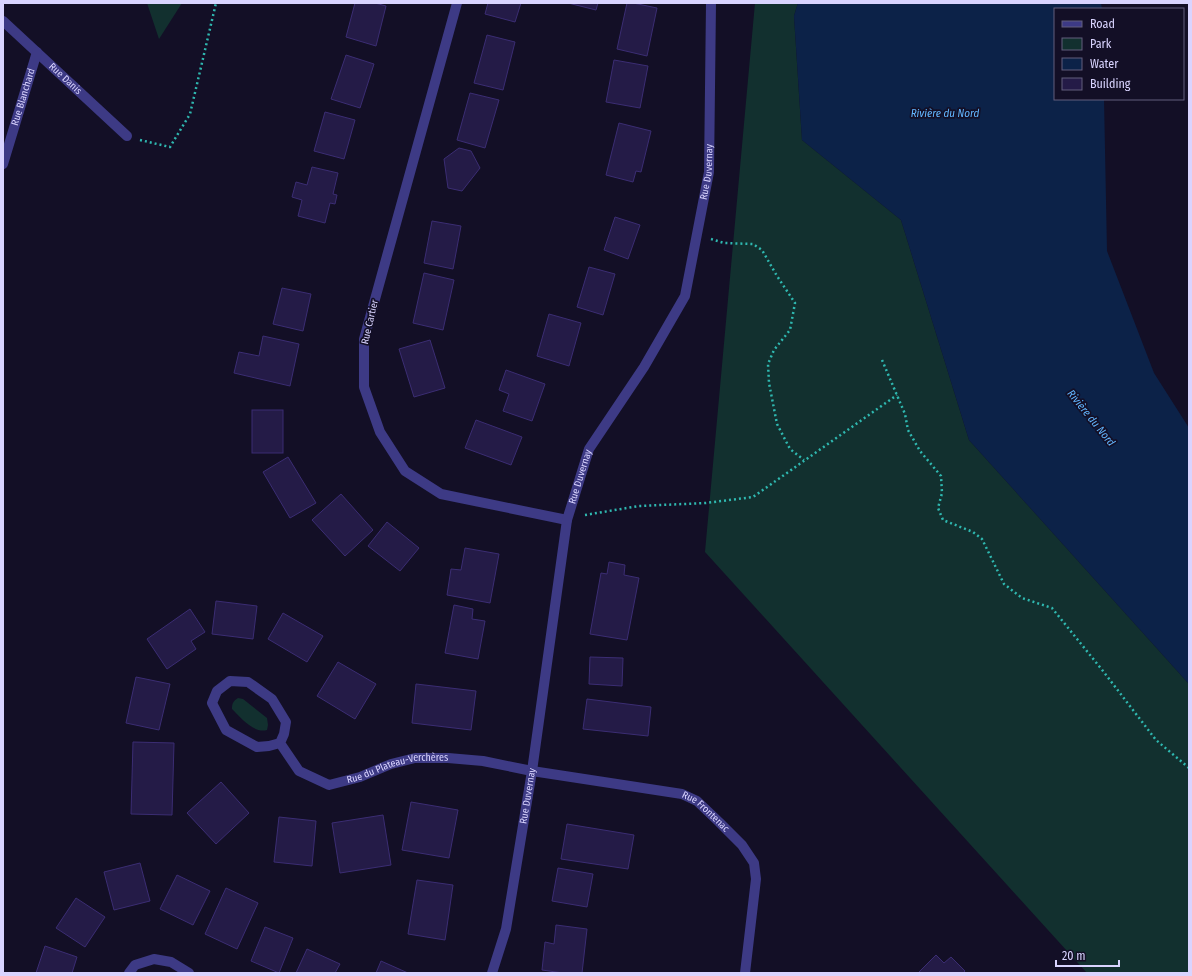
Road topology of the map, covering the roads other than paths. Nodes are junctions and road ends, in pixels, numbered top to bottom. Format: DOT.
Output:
graph roads {
  1 [pos="457,3"];
  2 [pos="711,3"];
  3 [pos="3,21"];
  4 [pos="37,52"];
  5 [pos="127,136"];
  6 [pos="3,164"];
  7 [pos="567,520"];
  8 [pos="280,743"];
  9 [pos="532,771"];
  10 [pos="129,973"];
  11 [pos="189,973"];
  12 [pos="492,973"];
  13 [pos="745,973"];
  1 -- 7 [label="street, Rue Cartier"];
  2 -- 7 [label="street, Rue Duvernay"];
  3 -- 4 [label="street, Rue Danis"];
  4 -- 5 [label="street, Rue Danis"];
  4 -- 6 [label="street, Rue Blanchard"];
  7 -- 9 [label="street, Rue Duvernay"];
  8 -- 8 [label="street"];
  8 -- 9 [label="street, Rue du Plateau-Verchères"];
  9 -- 12 [label="street, Rue Duvernay"];
  9 -- 13 [label="street, Rue Frontenac"];
  10 -- 11 [label="street"];
}
